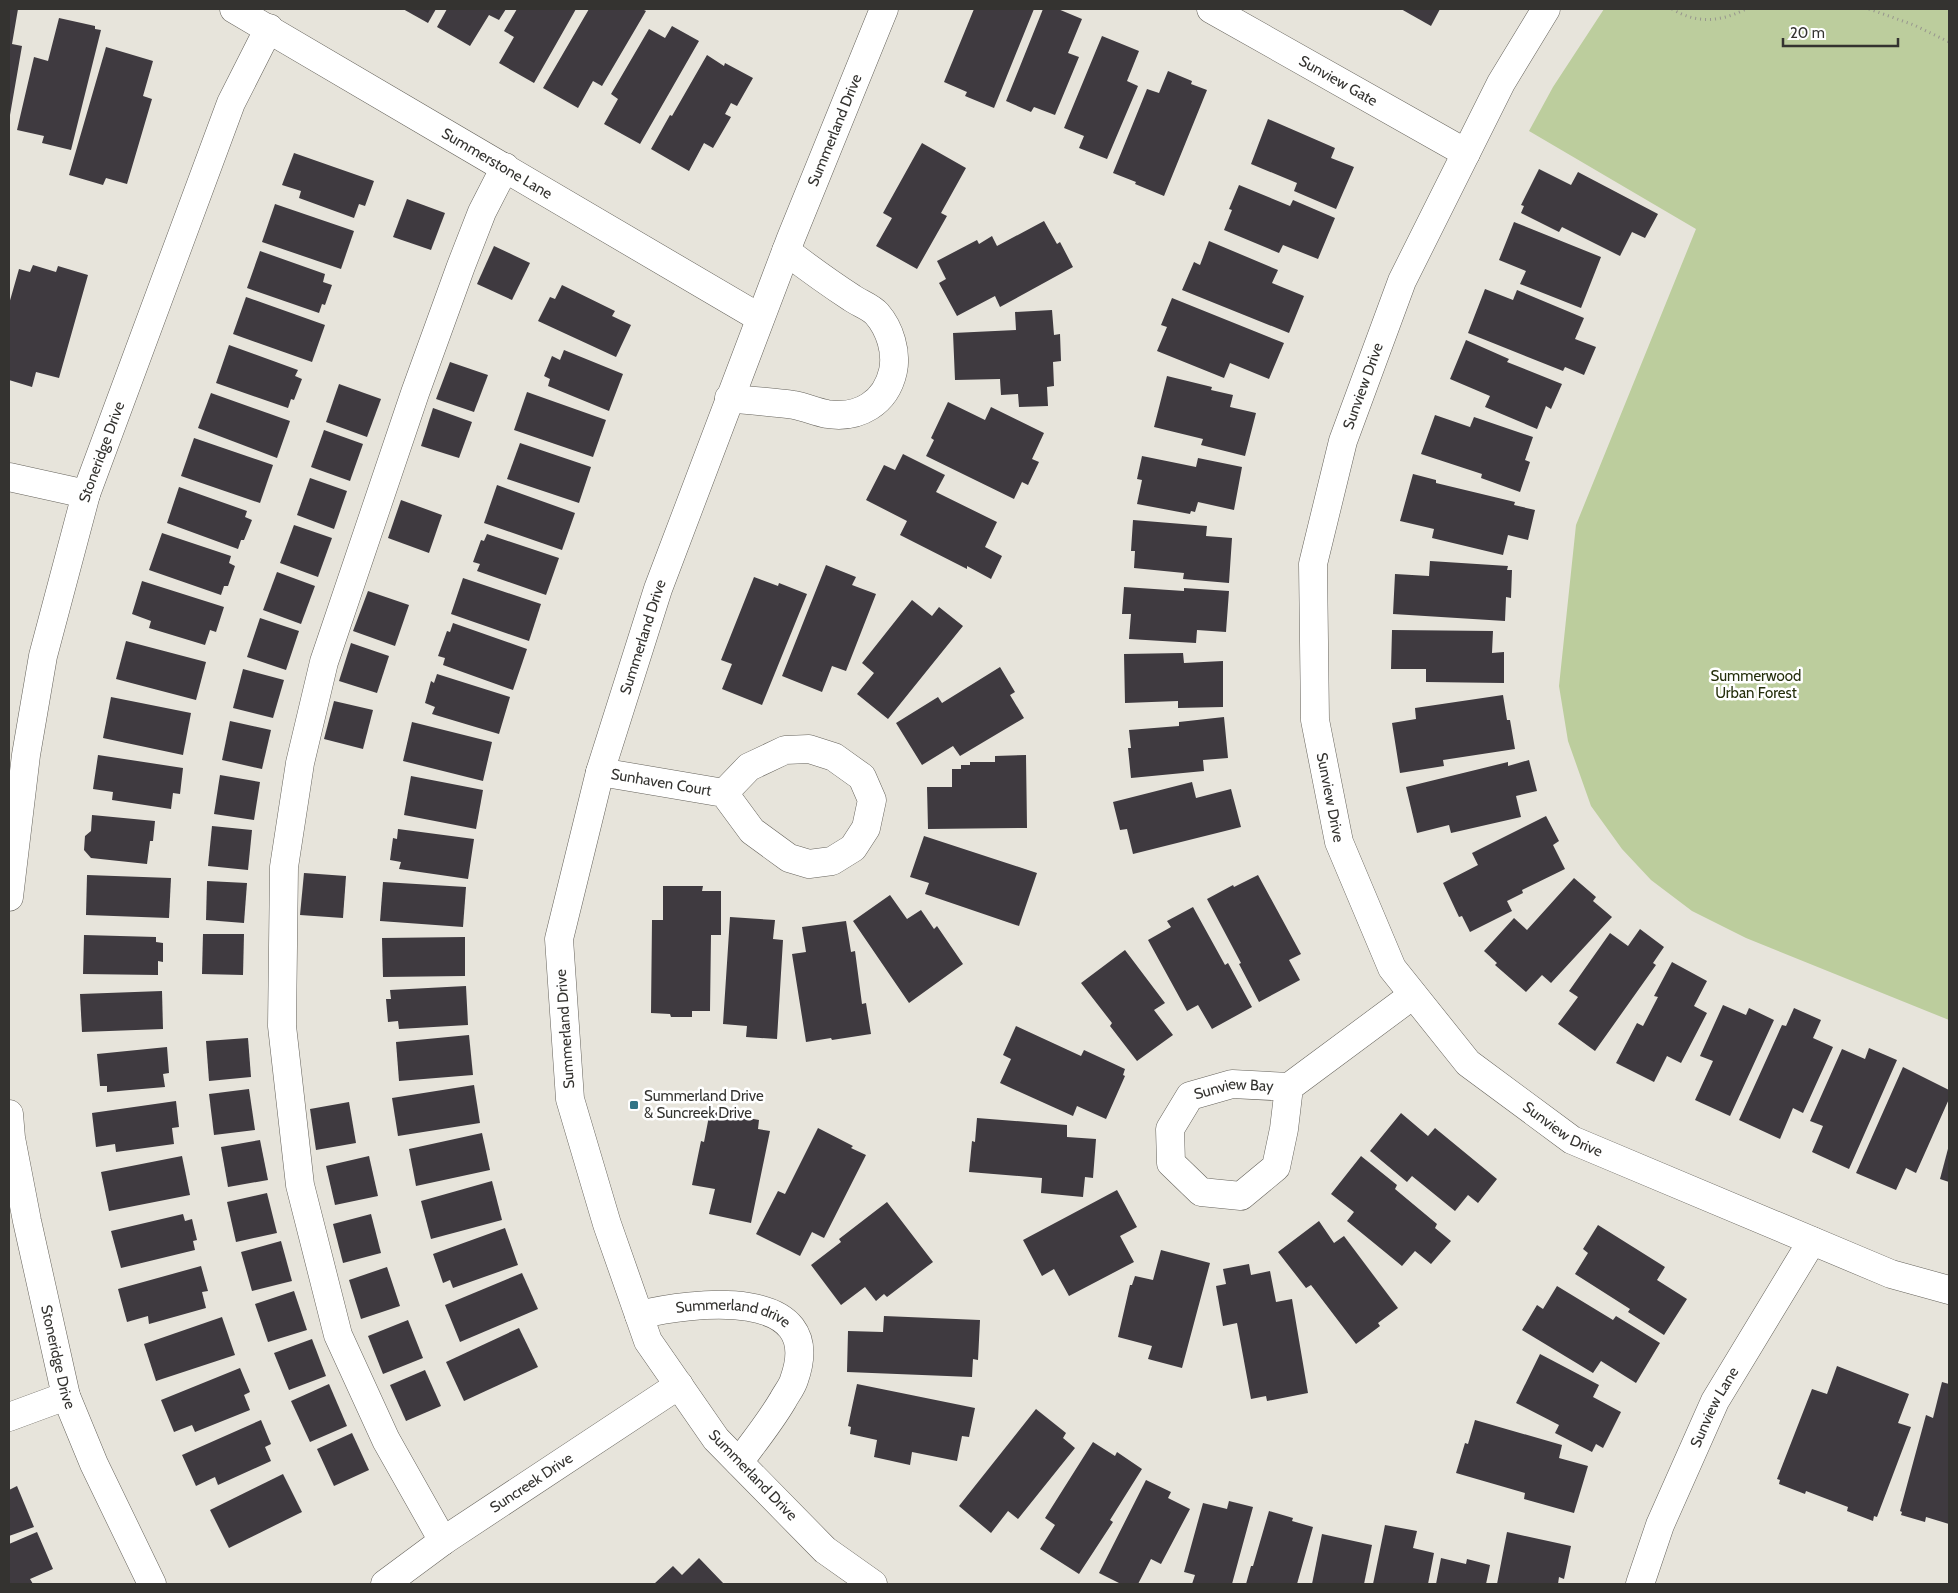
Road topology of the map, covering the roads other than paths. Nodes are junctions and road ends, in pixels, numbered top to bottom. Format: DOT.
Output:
graph roads {
  1 [pos="234,9"];
  2 [pos="884,9"];
  3 [pos="1211,9"];
  4 [pos="1546,9"];
  5 [pos="269,28"];
  6 [pos="1466,153"];
  7 [pos="505,167"];
  8 [pos="786,251"];
  9 [pos="760,318"];
  10 [pos="729,398"];
  11 [pos="9,477"];
  12 [pos="86,494"];
  13 [pos="600,772"];
  14 [pos="724,792"];
  15 [pos="9,897"];
  16 [pos="1413,995"];
  17 [pos="1289,1087"];
  18 [pos="9,1114"];
  19 [pos="1812,1241"];
  20 [pos="1949,1290"];
  21 [pos="639,1315"];
  22 [pos="679,1385"];
  23 [pos="66,1396"];
  24 [pos="9,1417"];
  25 [pos="739,1462"];
  26 [pos="443,1541"];
  27 [pos="152,1584"];
  28 [pos="384,1584"];
  29 [pos="873,1584"];
  30 [pos="1640,1584"];
  1 -- 5 [label="street, Summerstone Lane"];
  2 -- 8 [label="street, Summerland Drive"];
  3 -- 6 [label="street, Sunview Gate"];
  4 -- 6 [label="street, Sunview Drive"];
  5 -- 7 [label="street, Summerstone Lane"];
  5 -- 12 [label="street, Stoneridge Drive"];
  6 -- 16 [label="street, Sunview Drive"];
  7 -- 9 [label="street, Summerstone Lane"];
  7 -- 26 [label="street"];
  8 -- 9 [label="street, Summerland Drive"];
  8 -- 10 [label="street"];
  9 -- 10 [label="street, Summerland Drive"];
  10 -- 13 [label="street, Summerland Drive"];
  11 -- 12 [label="street"];
  12 -- 15 [label="street, Stoneridge Drive"];
  13 -- 14 [label="street, Sunhaven Court"];
  13 -- 21 [label="street, Summerland Drive"];
  14 -- 14 [label="street, Sunhaven Court"];
  16 -- 17 [label="street, Sunview Bay"];
  16 -- 19 [label="street, Sunview Drive"];
  17 -- 17 [label="street, Sunview Bay"];
  18 -- 23 [label="street, Stoneridge Drive"];
  19 -- 20 [label="street, Sunview Drive"];
  19 -- 30 [label="street, Sunview Lane"];
  21 -- 22 [label="street, Summerland Drive"];
  21 -- 25 [label="street, Summerland drive"];
  22 -- 25 [label="street, Summerland Drive"];
  22 -- 26 [label="street, Suncreek Drive"];
  23 -- 24 [label="street"];
  23 -- 27 [label="street, Stoneridge Drive"];
  25 -- 29 [label="street, Summerland Drive"];
  26 -- 28 [label="street, Suncreek Drive"];
}
